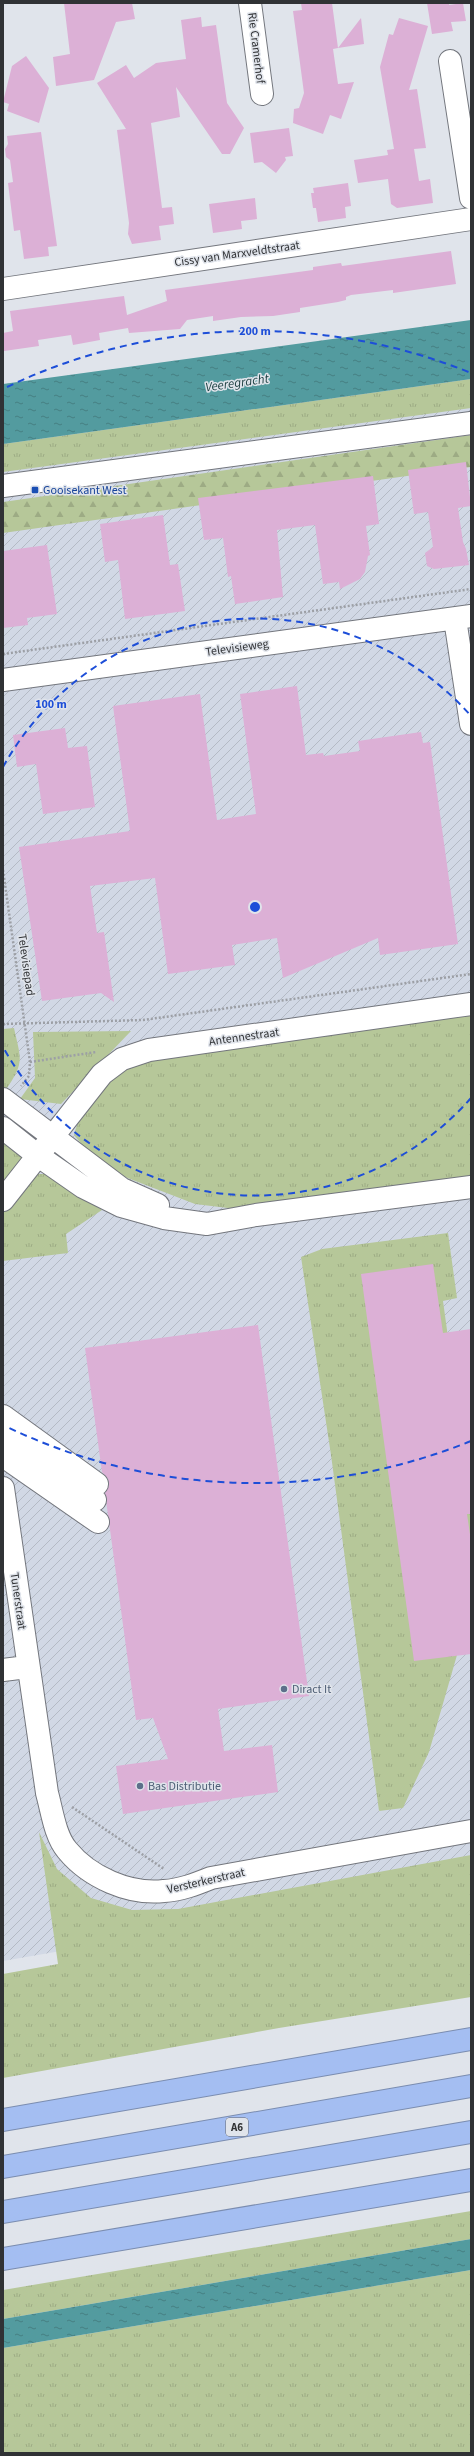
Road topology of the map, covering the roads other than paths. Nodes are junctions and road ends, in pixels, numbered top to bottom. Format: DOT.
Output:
graph roads {
  1 [pos="250,3"];
  2 [pos="450,61"];
  3 [pos="262,94"];
  4 [pos="471,198"];
  5 [pos="471,219"];
  6 [pos="3,289"];
  7 [pos="471,423"];
  8 [pos="3,486"];
  9 [pos="463,617"];
  10 [pos="3,680"];
  11 [pos="471,724"];
  12 [pos="471,1004"];
  13 [pos="6,1101"];
  14 [pos="3,1128"];
  15 [pos="52,1137"];
  16 [pos="37,1155"];
  17 [pos="471,1187"];
  18 [pos="3,1200"];
  19 [pos="256,1215"];
  20 [pos="3,1416"];
  21 [pos="3,1436"];
  22 [pos="3,1456"];
  23 [pos="3,1488"];
  24 [pos="98,1522"];
  25 [pos="27,1667"];
  26 [pos="3,1670"];
  27 [pos="471,1831"];
  28 [pos="471,2039"];
  29 [pos="471,2086"];
  30 [pos="3,2120"];
  31 [pos="471,2132"];
  32 [pos="3,2167"];
  33 [pos="471,2180"];
  34 [pos="3,2212"];
  35 [pos="3,2259"];
  1 -- 3 [label="street, Rie Cramerhof"];
  2 -- 4 [label="street"];
  5 -- 6 [label="street, Cissy van Marxveldtstraat"];
  7 -- 8 [label="street"];
  9 -- 10 [label="street, Televisieweg"];
  9 -- 11 [label="street"];
  12 -- 15 [label="street, Antennestraat"];
  13 -- 15 [label="street"];
  14 -- 16 [label="street"];
  15 -- 16 [label="street, Antennestraat"];
  15 -- 19 [label="street"];
  16 -- 18 [label="street"];
  16 -- 19 [label="street"];
  17 -- 19 [label="street"];
  20 -- 21 [label="street"];
  22 -- 24 [label="street"];
  23 -- 25 [label="street, Tunerstraat"];
  25 -- 26 [label="street"];
  25 -- 27 [label="street, Versterkerstraat"];
  28 -- 30 [label="highway"];
  29 -- 32 [label="highway, A6"];
  31 -- 34 [label="highway"];
  33 -- 35 [label="highway"];
}
